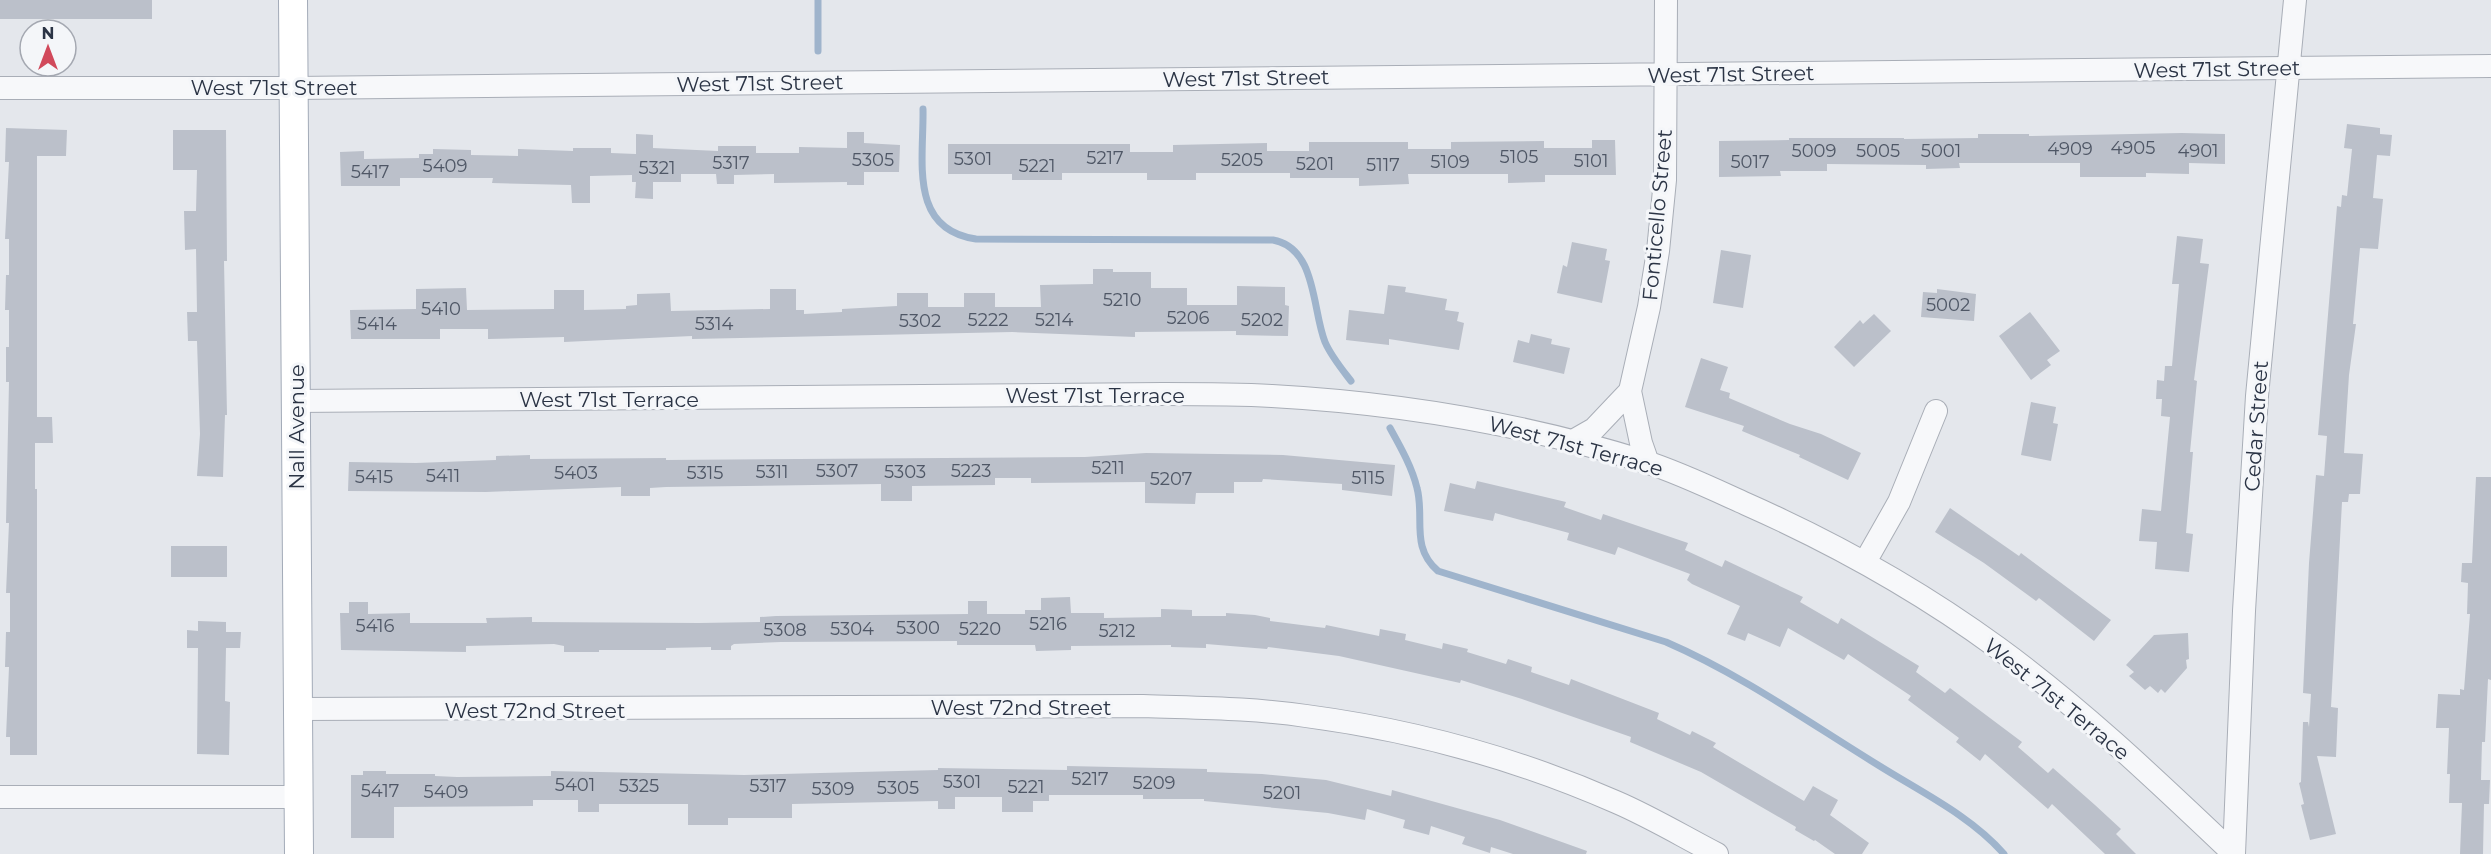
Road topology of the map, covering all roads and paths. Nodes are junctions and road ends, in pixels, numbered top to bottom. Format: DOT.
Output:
graph roads {
  1 [pos="293,0"];
  2 [pos="1666,0"];
  3 [pos="2295,0"];
  4 [pos="2491,66"];
  5 [pos="2288,68"];
  6 [pos="1666,74"];
  7 [pos="0,88"];
  8 [pos="294,88"];
  9 [pos="1630,391"];
  10 [pos="296,401"];
  11 [pos="1936,411"];
  12 [pos="1574,441"];
  13 [pos="1648,463"];
  14 [pos="1865,562"];
  15 [pos="298,710"];
  16 [pos="0,797"];
  17 [pos="299,797"];
  18 [pos="299,854"];
  19 [pos="1717,854"];
  20 [pos="2234,854"];
  1 -- 8 [label="main road, Nall Avenue"];
  2 -- 6 [label="street, Fonticello Street"];
  3 -- 5 [label="street, Cedar Street"];
  4 -- 5 [label="street, West 71st Street"];
  5 -- 6 [label="street, West 71st Street"];
  5 -- 20 [label="street, Cedar Street"];
  6 -- 8 [label="street, West 71st Street"];
  6 -- 9 [label="street, Fonticello Street"];
  7 -- 8 [label="street, West 71st Street"];
  8 -- 10 [label="main road, Nall Avenue"];
  9 -- 12 [label="street"];
  9 -- 13 [label="street, Fonticello Street"];
  10 -- 12 [label="street, West 71st Terrace"];
  10 -- 15 [label="main road, Nall Avenue"];
  11 -- 14 [label="street"];
  12 -- 13 [label="street, West 71st Terrace"];
  13 -- 14 [label="street, West 71st Terrace"];
  14 -- 20 [label="street, West 71st Terrace"];
  15 -- 17 [label="main road, Nall Avenue"];
  15 -- 19 [label="street, West 72nd Street"];
  16 -- 17 [label="street"];
  17 -- 18 [label="main road, Nall Avenue"];
}
